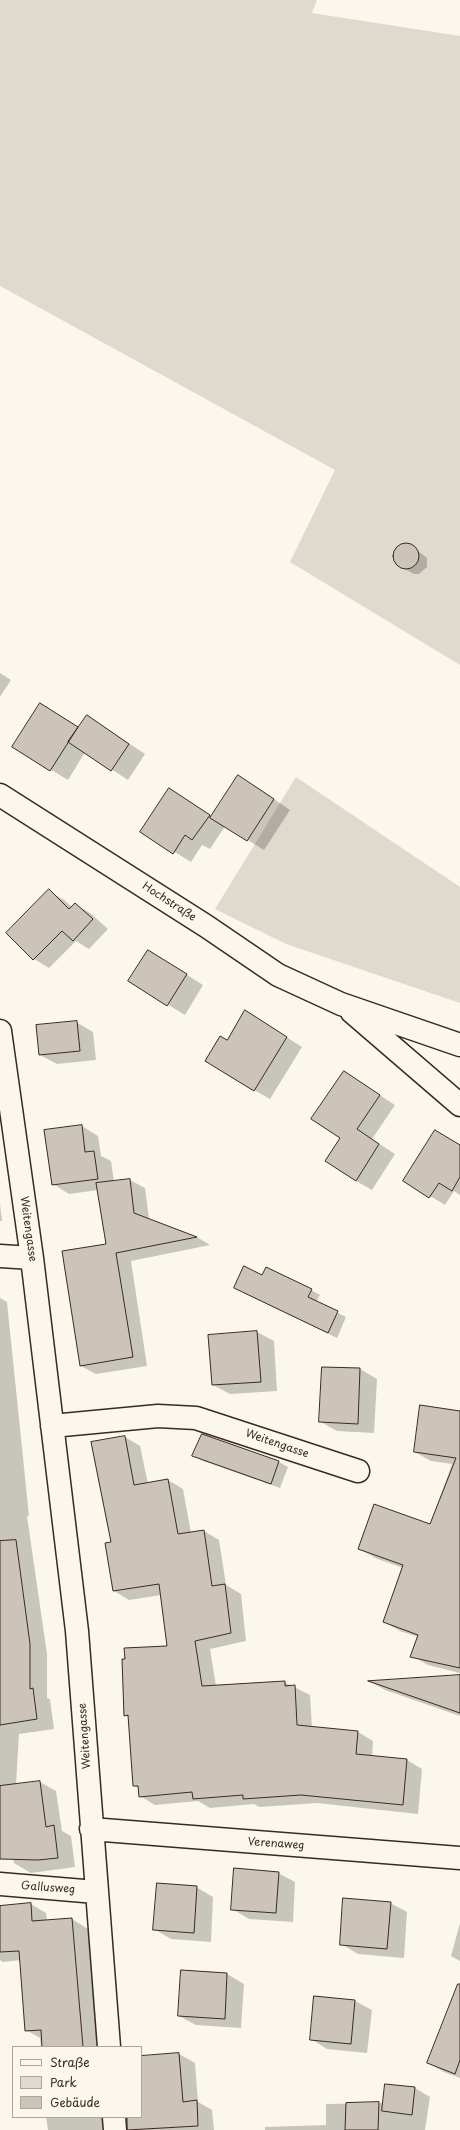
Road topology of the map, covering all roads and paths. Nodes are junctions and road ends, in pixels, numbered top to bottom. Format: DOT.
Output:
graph roads {
  1 [pos="1,799"];
  2 [pos="342,1004"];
  3 [pos="0,1031"];
  4 [pos="460,1045"];
  5 [pos="460,1105"];
  6 [pos="0,1256"];
  7 [pos="32,1258"];
  8 [pos="52,1426"];
  9 [pos="358,1471"];
  10 [pos="91,1830"];
  11 [pos="460,1858"];
  12 [pos="0,1884"];
  13 [pos="96,1892"];
  14 [pos="109,2046"];
  15 [pos="114,2118"];
  16 [pos="115,2130"];
  1 -- 2 [label="street, Hochstraße"];
  2 -- 4 [label="street, Hochstraße"];
  2 -- 5 [label="street, Hochstraße"];
  3 -- 7 [label="street, Weitengasse"];
  6 -- 7 [label="street"];
  7 -- 8 [label="street, Weitengasse"];
  8 -- 9 [label="street, Weitengasse"];
  8 -- 10 [label="street, Weitengasse"];
  10 -- 11 [label="street, Verenaweg"];
  10 -- 13 [label="street, Weitengasse"];
  12 -- 13 [label="street, Gallusweg"];
  13 -- 14 [label="street, Weitengasse"];
  15 -- 16 [label="street"];
}
